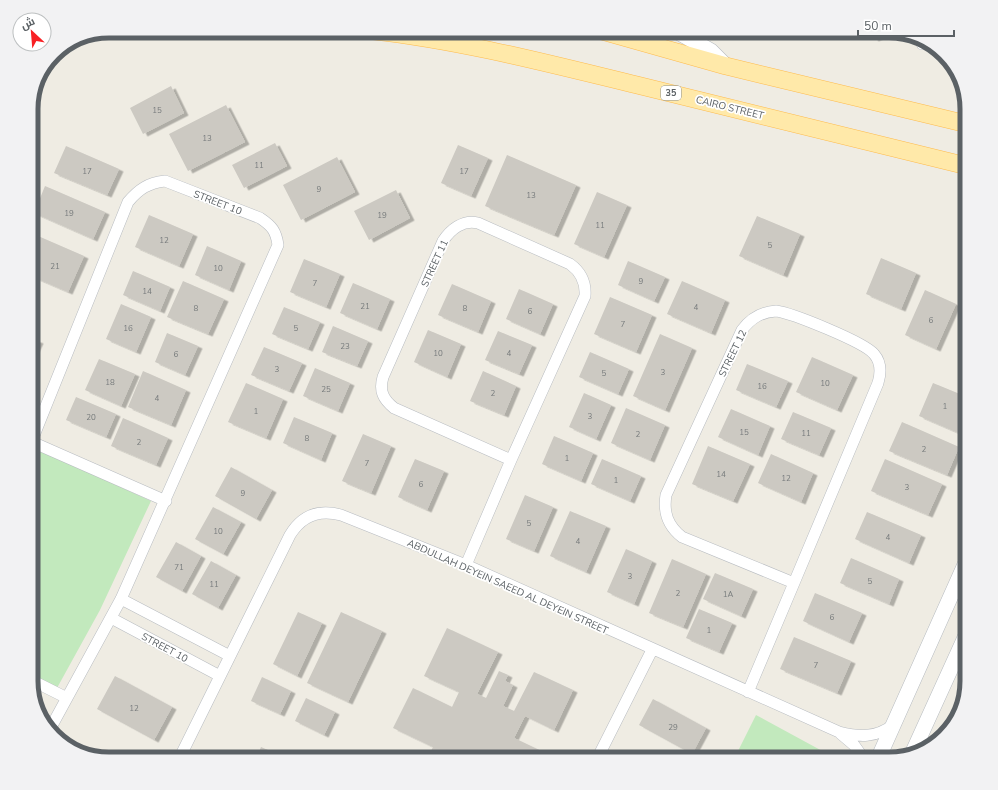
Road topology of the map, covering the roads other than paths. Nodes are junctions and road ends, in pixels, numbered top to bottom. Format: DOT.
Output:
graph roads {
  1 [pos="428,38"];
  2 [pos="627,38"];
  3 [pos="688,38"];
  4 [pos="726,66"];
  5 [pos="960,122"];
  6 [pos="960,164"];
  7 [pos="38,426"];
  8 [pos="38,446"];
  9 [pos="511,460"];
  10 [pos="166,501"];
  11 [pos="466,565"];
  12 [pos="960,576"];
  13 [pos="794,583"];
  14 [pos="121,598"];
  15 [pos="111,618"];
  16 [pos="652,650"];
  17 [pos="230,656"];
  18 [pos="960,658"];
  19 [pos="220,676"];
  20 [pos="38,684"];
  21 [pos="748,692"];
  22 [pos="67,698"];
  23 [pos="53,724"];
  24 [pos="894,724"];
  25 [pos="839,732"];
  26 [pos="915,747"];
  27 [pos="182,752"];
  28 [pos="601,752"];
  29 [pos="859,752"];
  30 [pos="881,752"];
  1 -- 6 [label="main road, CAIRO STREET / 35"];
  2 -- 4 [label="main road"];
  3 -- 4 [label="street"];
  4 -- 5 [label="main road"];
  7 -- 10 [label="street, STREET 10"];
  8 -- 10 [label="street, STREET 10"];
  9 -- 9 [label="street, STREET 11"];
  9 -- 11 [label="street, STREET 11"];
  10 -- 14 [label="street, STREET 10"];
  11 -- 16 [label="street, ABDULLAH DEYEIN SAEED AL DEYEIN STREET"];
  11 -- 17 [label="street, ABDULLAH DEYEIN SAEED AL DEYEIN STREET"];
  12 -- 24 [label="street"];
  13 -- 13 [label="street, STREET 12"];
  13 -- 21 [label="street, STREET 12"];
  14 -- 15 [label="street, STREET 10"];
  14 -- 17 [label="street"];
  15 -- 19 [label="street, STREET 10"];
  15 -- 22 [label="street, STREET 10"];
  16 -- 21 [label="street, ABDULLAH DEYEIN SAEED AL DEYEIN STREET"];
  16 -- 28 [label="street"];
  17 -- 19 [label="street, ABDULLAH DEYEIN SAEED AL DEYEIN STREET"];
  18 -- 26 [label="street"];
  19 -- 27 [label="street, ABDULLAH DEYEIN SAEED AL DEYEIN STREET"];
  20 -- 22 [label="street"];
  21 -- 25 [label="street, ABDULLAH DEYEIN SAEED AL DEYEIN STREET"];
  22 -- 23 [label="street, STREET 10"];
  24 -- 25 [label="street, ABDULLAH DEYEIN SAEED AL DEYEIN STREET"];
  24 -- 30 [label="street"];
  25 -- 29 [label="street, ABDULLAH DEYEIN SAEED AL DEYEIN STREET"];
}
